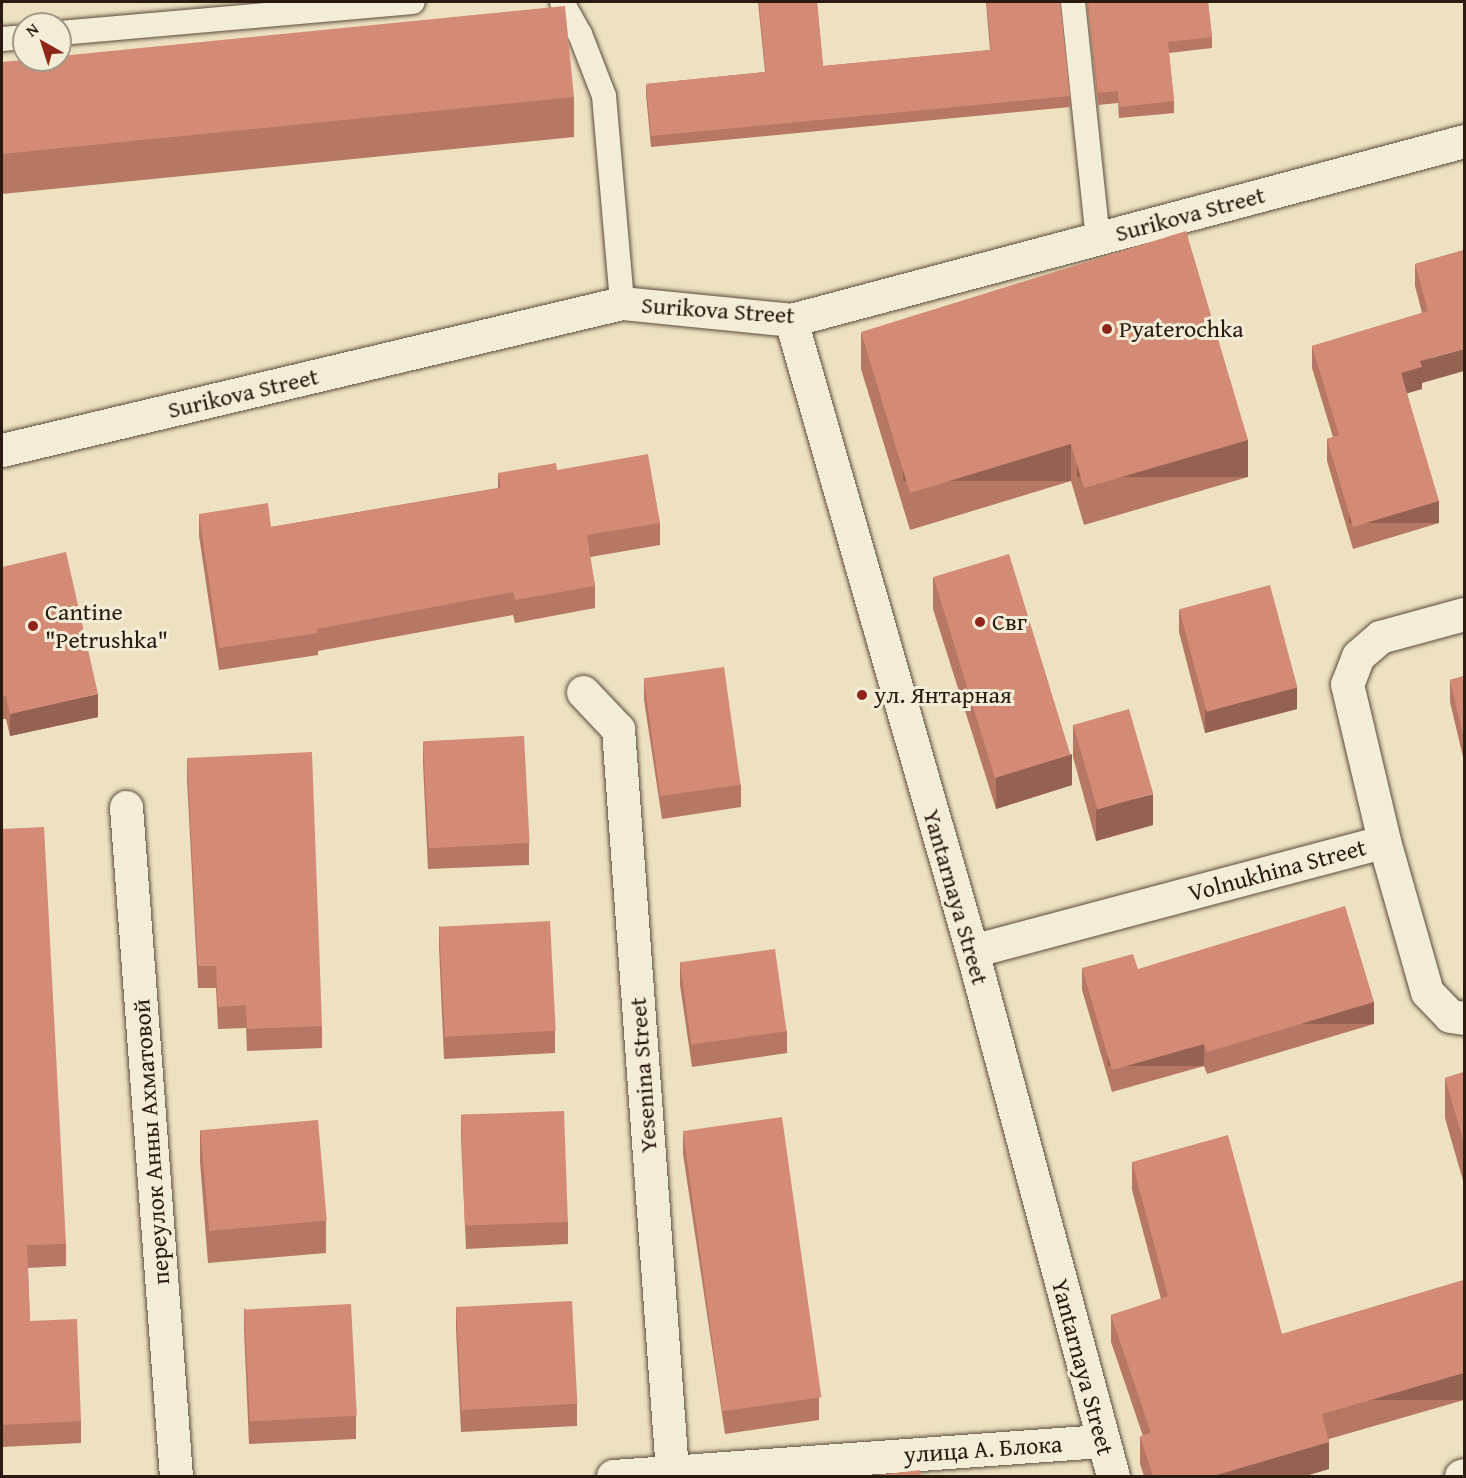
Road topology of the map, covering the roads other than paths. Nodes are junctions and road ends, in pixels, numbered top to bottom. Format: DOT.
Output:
graph roads {
  1 [pos="413,2"];
  2 [pos="562,2"];
  3 [pos="1073,2"];
  4 [pos="72,32"];
  5 [pos="1464,141"];
  6 [pos="1098,239"];
  7 [pos="622,303"];
  8 [pos="791,320"];
  9 [pos="2,450"];
  10 [pos="1464,614"];
  11 [pos="583,692"];
  12 [pos="126,807"];
  13 [pos="1384,841"];
  14 [pos="972,951"];
  15 [pos="1464,1018"];
  16 [pos="1102,1441"];
  17 [pos="672,1472"];
  18 [pos="176,1476"];
  19 [pos="613,1476"];
  20 [pos="1113,1476"];
  1 -- 4 [label="lane"];
  2 -- 7 [label="lane"];
  3 -- 6 [label="lane"];
  5 -- 6 [label="street, Surikova Street"];
  6 -- 8 [label="street, Surikova Street"];
  7 -- 8 [label="street, Surikova Street"];
  7 -- 9 [label="street, Surikova Street"];
  8 -- 14 [label="street, Yantarnaya Street"];
  10 -- 13 [label="street"];
  11 -- 17 [label="street, Yesenina Street"];
  12 -- 18 [label="street, переулок Анны Ахматовой"];
  13 -- 14 [label="street, Volnukhina Street"];
  13 -- 15 [label="street, Volnukhina Street"];
  14 -- 16 [label="street, Yantarnaya Street"];
  16 -- 17 [label="street, улица А. Блока"];
  16 -- 20 [label="street, Yantarnaya Street"];
  17 -- 19 [label="street, улица А. Блока"];
}
